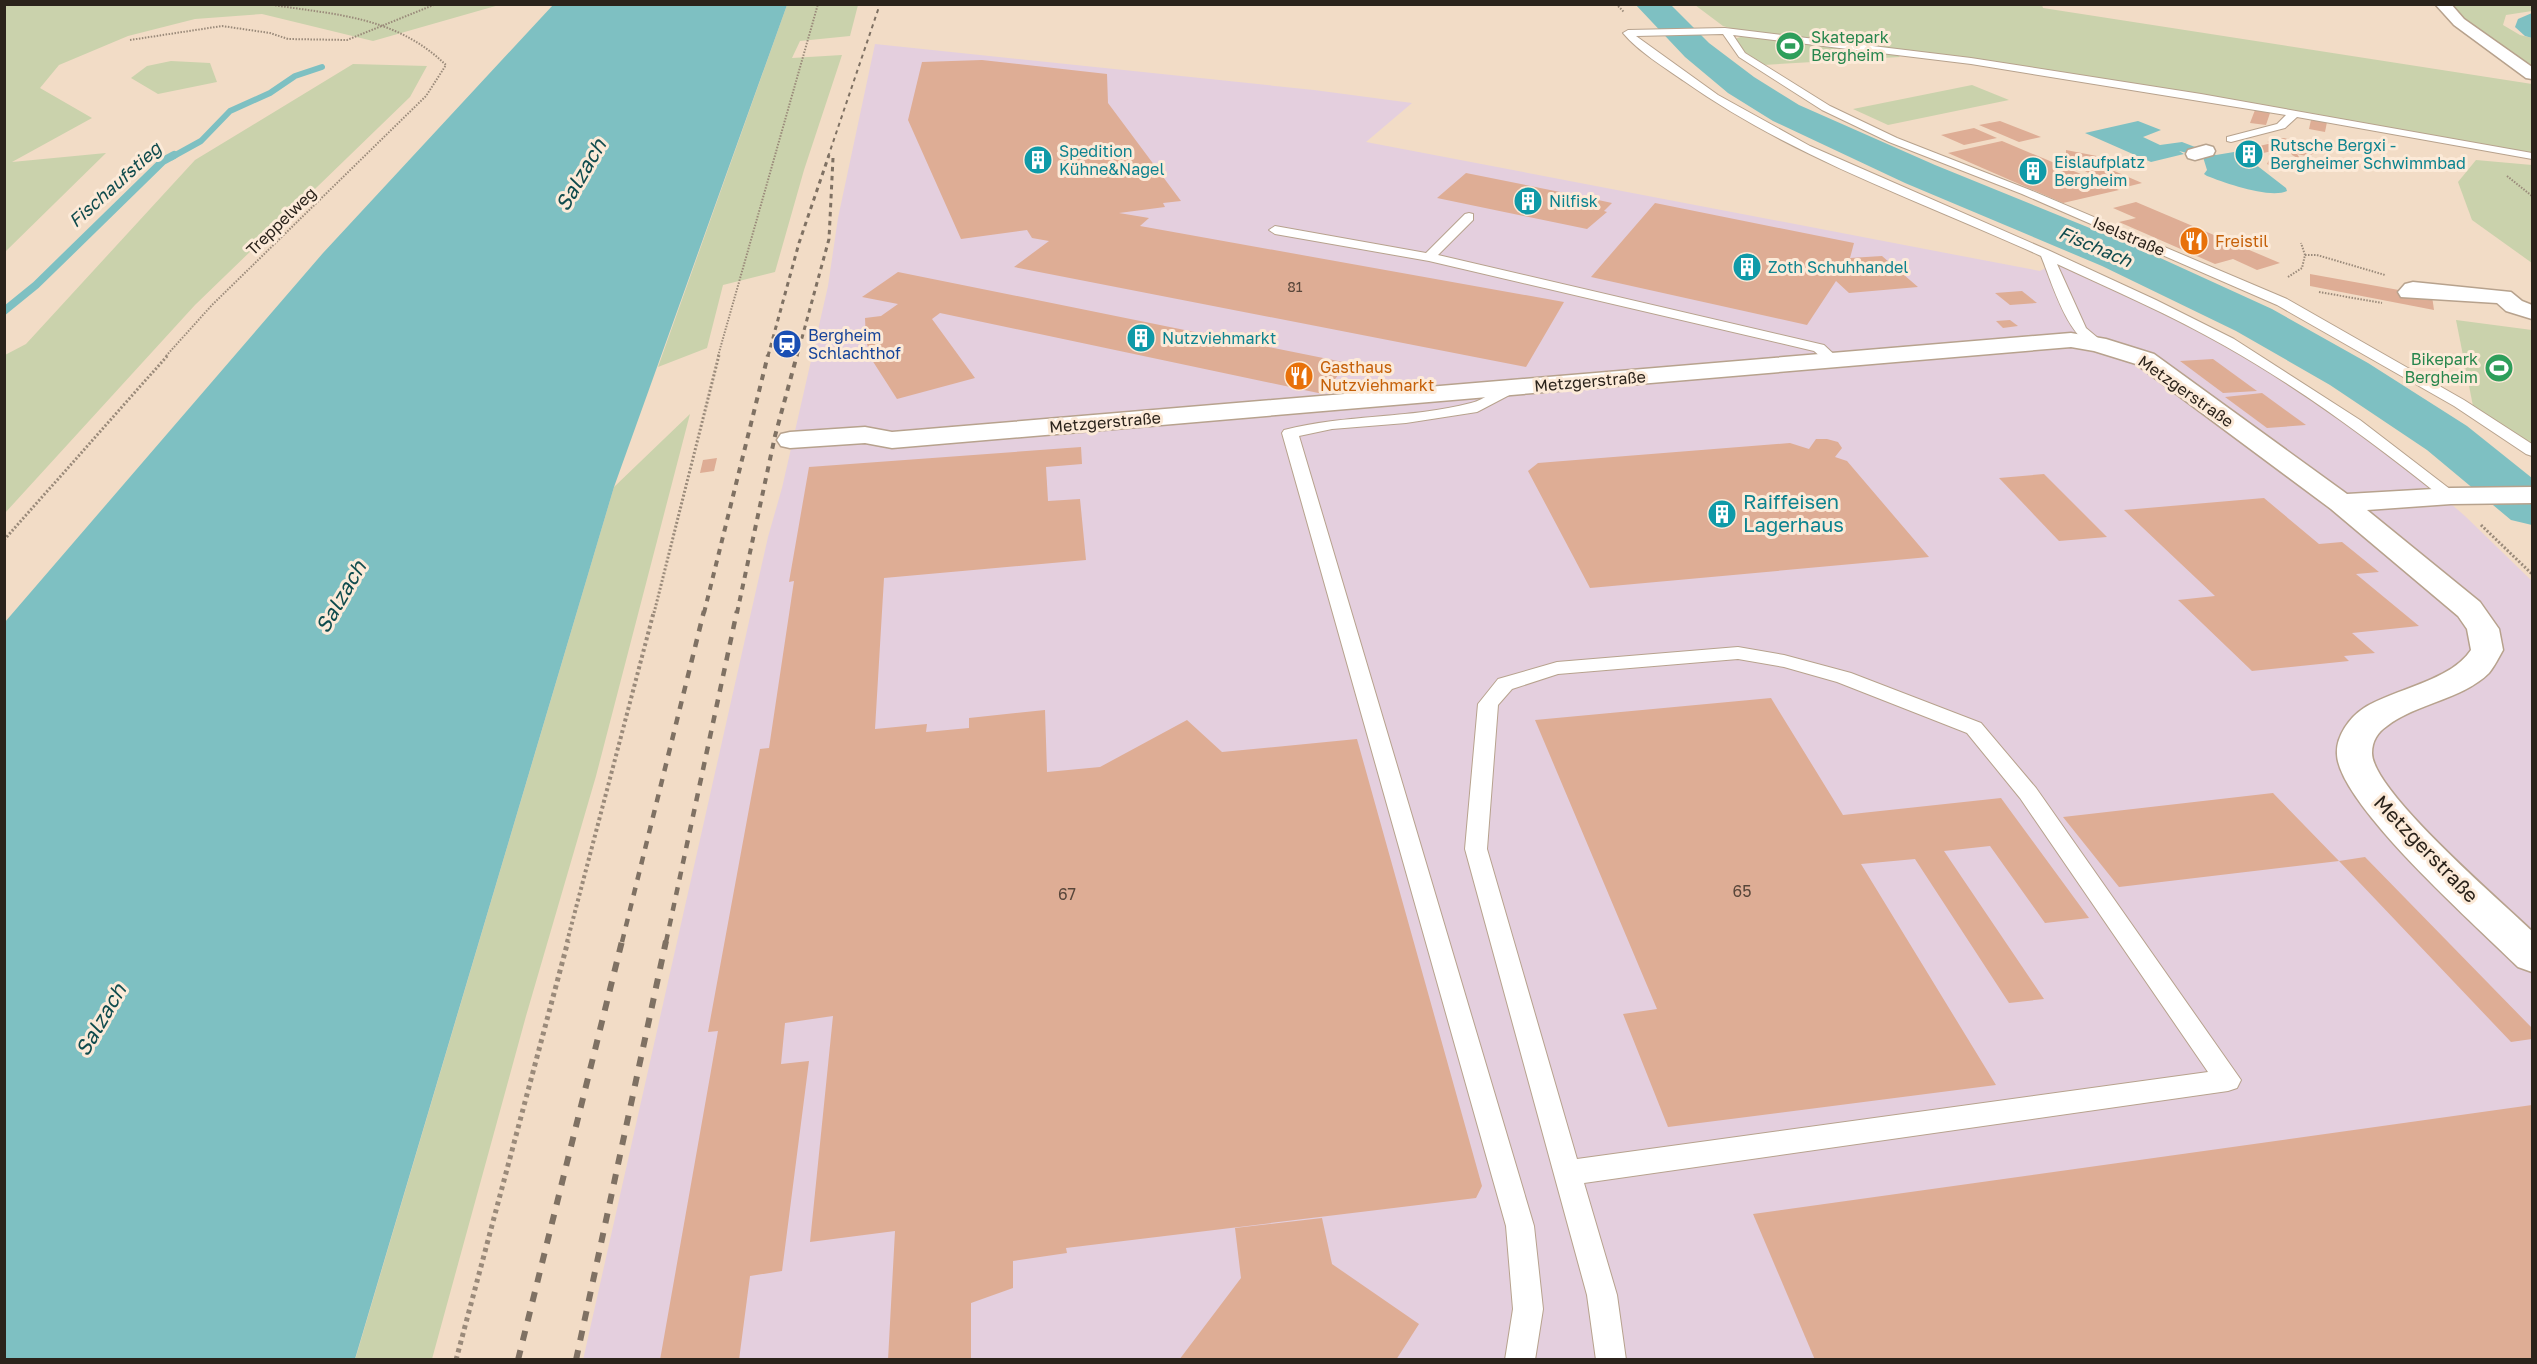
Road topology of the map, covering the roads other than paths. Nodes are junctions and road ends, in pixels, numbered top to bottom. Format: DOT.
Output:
graph roads {
  1 [pos="2442,4"];
  2 [pos="1720,31"];
  3 [pos="2532,74"];
  4 [pos="2295,113"];
  5 [pos="2231,139"];
  6 [pos="2532,156"];
  7 [pos="1469,217"];
  8 [pos="1275,230"];
  9 [pos="2046,254"];
  10 [pos="1430,257"];
  11 [pos="2532,290"];
  12 [pos="2409,292"];
  13 [pos="2504,297"];
  14 [pos="2532,312"];
  15 [pos="2098,344"];
  16 [pos="1833,360"];
  17 [pos="1512,388"];
  18 [pos="790,440"];
  19 [pos="2532,451"];
  20 [pos="2532,495"];
  21 [pos="2451,496"];
  22 [pos="2341,503"];
  23 [pos="2532,956"];
  24 [pos="1568,1173"];
  25 [pos="1520,1359"];
  26 [pos="1611,1359"];
  1 -- 3 [label="street"];
  2 -- 4 [label="lane"];
  2 -- 9 [label="lane"];
  2 -- 19 [label="lane, Iselstraße"];
  4 -- 5 [label="lane"];
  4 -- 6 [label="lane"];
  7 -- 10 [label="lane"];
  8 -- 10 [label="lane"];
  9 -- 15 [label="lane"];
  9 -- 21 [label="lane"];
  10 -- 16 [label="lane"];
  11 -- 13 [label="street"];
  12 -- 13 [label="street"];
  13 -- 14 [label="street"];
  15 -- 16 [label="street, Metzgerstraße"];
  15 -- 22 [label="street, Metzgerstraße"];
  16 -- 17 [label="street, Metzgerstraße"];
  17 -- 18 [label="street, Metzgerstraße"];
  17 -- 25 [label="lane"];
  20 -- 21 [label="street"];
  21 -- 22 [label="street"];
  22 -- 23 [label="street, Metzgerstraße"];
  24 -- 24 [label="lane"];
  24 -- 26 [label="lane"];
}
